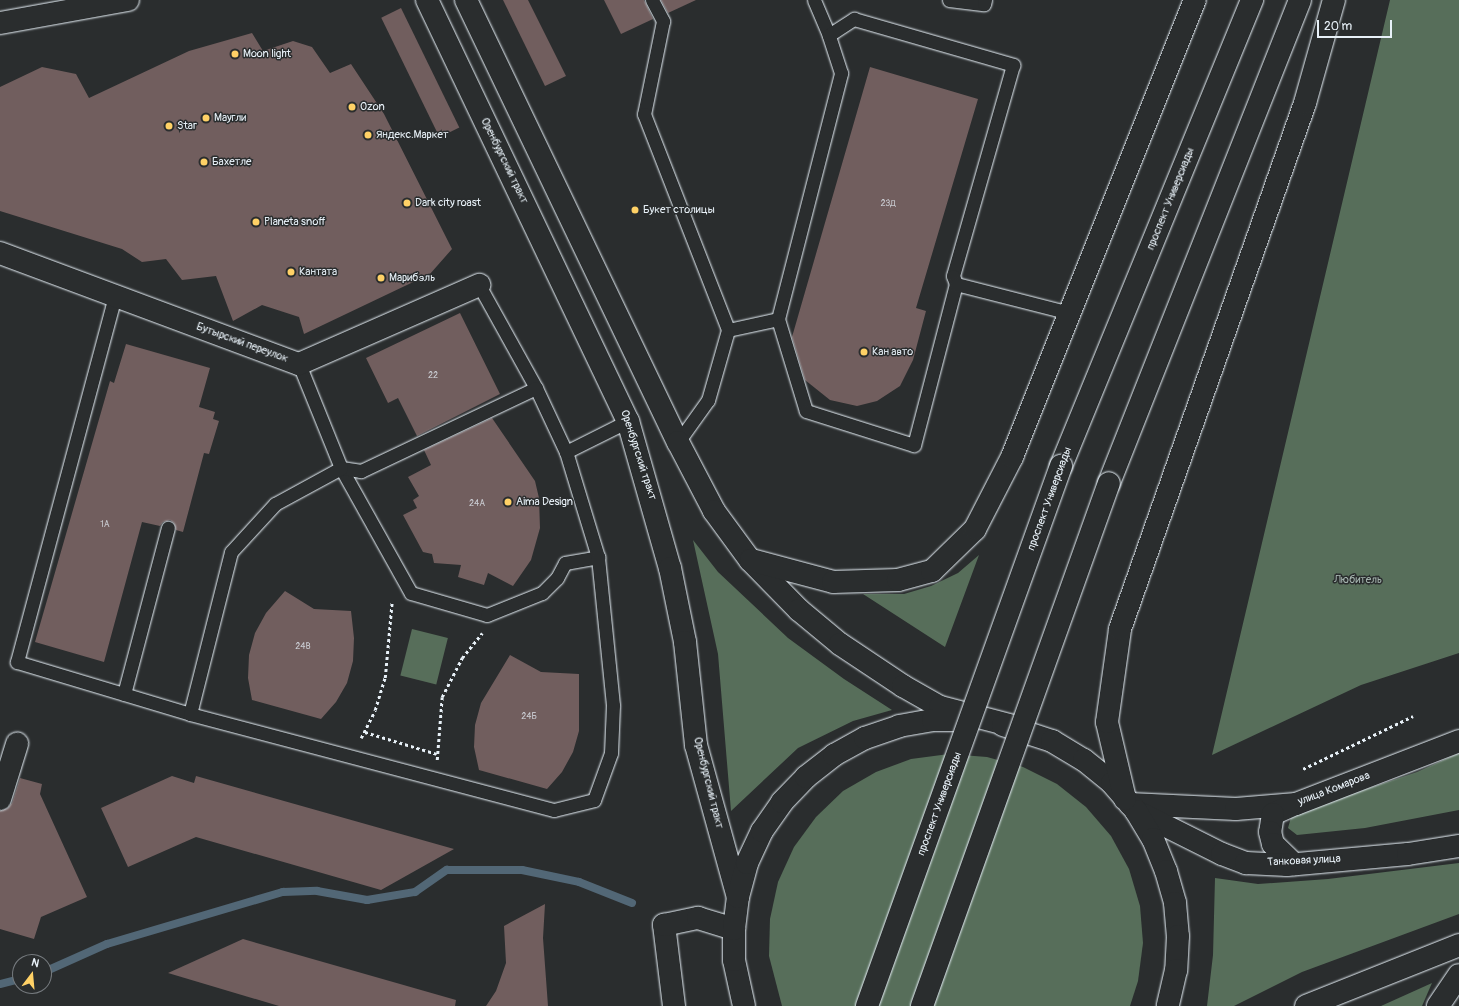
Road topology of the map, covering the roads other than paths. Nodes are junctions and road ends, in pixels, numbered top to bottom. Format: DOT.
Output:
graph roads {
  1 [pos="128,0"];
  2 [pos="427,0"];
  3 [pos="466,0"];
  4 [pos="652,0"];
  5 [pos="814,0"];
  6 [pos="949,0"];
  7 [pos="985,0"];
  8 [pos="1196,0"];
  9 [pos="1252,0"];
  10 [pos="1300,0"];
  11 [pos="1334,0"];
  12 [pos="0,23"];
  13 [pos="829,35"];
  14 [pos="0,253"];
  15 [pos="956,284"];
  16 [pos="479,285"];
  17 [pos="115,296"];
  18 [pos="1070,313"];
  19 [pos="778,319"];
  20 [pos="728,330"];
  21 [pos="298,364"];
  22 [pos="536,388"];
  23 [pos="628,421"];
  24 [pos="678,442"];
  25 [pos="566,452"];
  26 [pos="341,468"];
  27 [pos="168,528"];
  28 [pos="598,558"];
  29 [pos="750,560"];
  30 [pos="124,694"];
  31 [pos="190,714"];
  32 [pos="1017,727"];
  33 [pos="1459,741"];
  34 [pos="17,744"];
  35 [pos="0,799"];
  36 [pos="1296,804"];
  37 [pos="1130,805"];
  38 [pos="1459,846"];
  39 [pos="1294,864"];
  40 [pos="738,897"];
  41 [pos="734,929"];
  42 [pos="1459,945"];
  43 [pos="1459,975"];
  44 [pos="741,1001"];
  45 [pos="674,1006"];
  46 [pos="867,1006"];
  47 [pos="922,1006"];
  48 [pos="1168,1006"];
  49 [pos="1306,1006"];
  50 [pos="1438,1006"];
  1 -- 12 [label="main road"];
  2 -- 23 [label="main road, Оренбургский тракт"];
  3 -- 24 [label="main road"];
  4 -- 20 [label="lane"];
  5 -- 13 [label="lane"];
  6 -- 7 [label="lane"];
  8 -- 18 [label="main road"];
  9 -- 46 [label="main road, проспект Универсиады, bridge"];
  10 -- 47 [label="main road, bridge"];
  11 -- 37 [label="main road"];
  13 -- 15 [label="lane"];
  13 -- 19 [label="lane"];
  14 -- 17 [label="main road, Бутырский переулок"];
  15 -- 18 [label="lane"];
  15 -- 19 [label="lane"];
  16 -- 21 [label="main road, Бутырский переулок"];
  16 -- 22 [label="lane"];
  17 -- 21 [label="main road, Бутырский переулок"];
  17 -- 30 [label="lane"];
  18 -- 29 [label="main road"];
  19 -- 20 [label="lane"];
  20 -- 24 [label="lane"];
  21 -- 26 [label="lane"];
  22 -- 25 [label="lane"];
  22 -- 26 [label="lane"];
  23 -- 25 [label="lane"];
  23 -- 40 [label="main road, Оренбургский тракт"];
  24 -- 29 [label="main road"];
  25 -- 28 [label="lane"];
  26 -- 28 [label="lane"];
  26 -- 31 [label="lane"];
  27 -- 30 [label="lane"];
  28 -- 31 [label="lane"];
  29 -- 32 [label="main road"];
  30 -- 31 [label="lane"];
  32 -- 37 [label="main road"];
  32 -- 40 [label="main road"];
  33 -- 36 [label="main road, улица Комарова"];
  34 -- 35 [label="main road"];
  36 -- 37 [label="main road, улица Комарова"];
  36 -- 39 [label="main road"];
  37 -- 39 [label="main road, Танковая улица"];
  37 -- 48 [label="main road"];
  38 -- 39 [label="main road, Танковая улица"];
  40 -- 41 [label="main road"];
  41 -- 44 [label="main road"];
  41 -- 45 [label="main road"];
  42 -- 49 [label="main road"];
  43 -- 50 [label="main road"];
}
